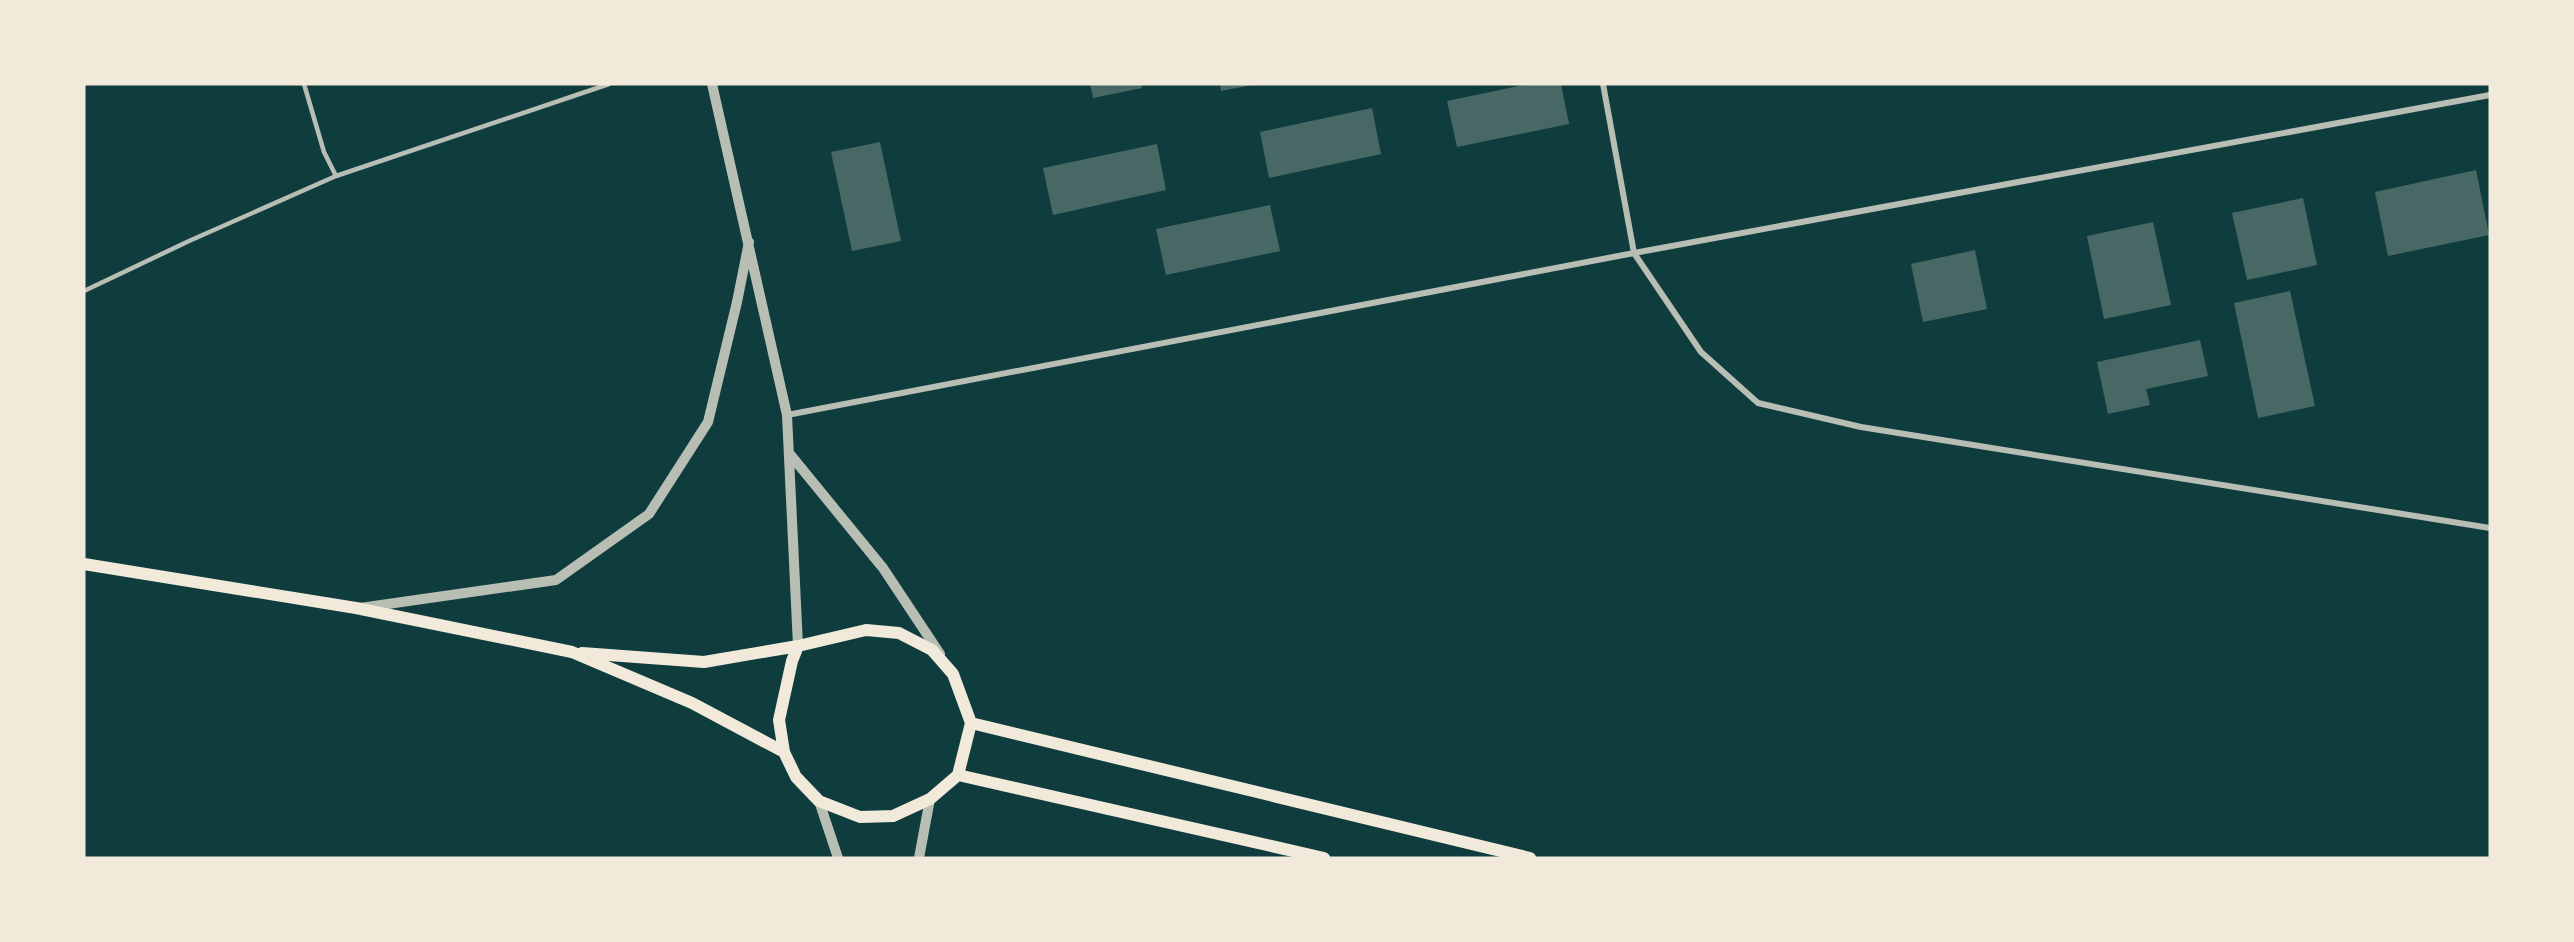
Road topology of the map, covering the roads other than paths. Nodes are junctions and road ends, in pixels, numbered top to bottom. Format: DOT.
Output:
graph roads {
  1 [pos="304,84"];
  2 [pos="609,84"];
  3 [pos="712,84"];
  4 [pos="1604,84"];
  5 [pos="2490,95"];
  6 [pos="336,176"];
  7 [pos="749,242"];
  8 [pos="1634,253"];
  9 [pos="84,291"];
  10 [pos="787,416"];
  11 [pos="789,453"];
  12 [pos="2490,528"];
  13 [pos="84,564"];
  14 [pos="356,608"];
  15 [pos="798,646"];
  16 [pos="572,652"];
  17 [pos="953,674"];
  18 [pos="970,723"];
  19 [pos="783,752"];
  20 [pos="958,775"];
  21 [pos="930,799"];
  22 [pos="819,801"];
  23 [pos="838,858"];
  24 [pos="919,858"];
  25 [pos="1324,858"];
  26 [pos="1530,858"];
  1 -- 6 [label="lane"];
  2 -- 6 [label="lane"];
  3 -- 7 [label="street"];
  4 -- 8 [label="street"];
  5 -- 8 [label="street"];
  6 -- 9 [label="lane"];
  7 -- 10 [label="street"];
  7 -- 14 [label="street"];
  8 -- 10 [label="street"];
  8 -- 12 [label="street"];
  10 -- 11 [label="street"];
  11 -- 15 [label="street"];
  11 -- 17 [label="street"];
  13 -- 14 [label="main road"];
  14 -- 16 [label="main road"];
  15 -- 16 [label="main road"];
  15 -- 17 [label="main road"];
  15 -- 19 [label="main road"];
  16 -- 19 [label="main road"];
  17 -- 18 [label="main road"];
  18 -- 20 [label="main road"];
  18 -- 26 [label="main road"];
  19 -- 22 [label="main road"];
  20 -- 21 [label="main road"];
  20 -- 25 [label="main road"];
  21 -- 22 [label="main road"];
  21 -- 24 [label="street"];
  22 -- 23 [label="street"];
}
